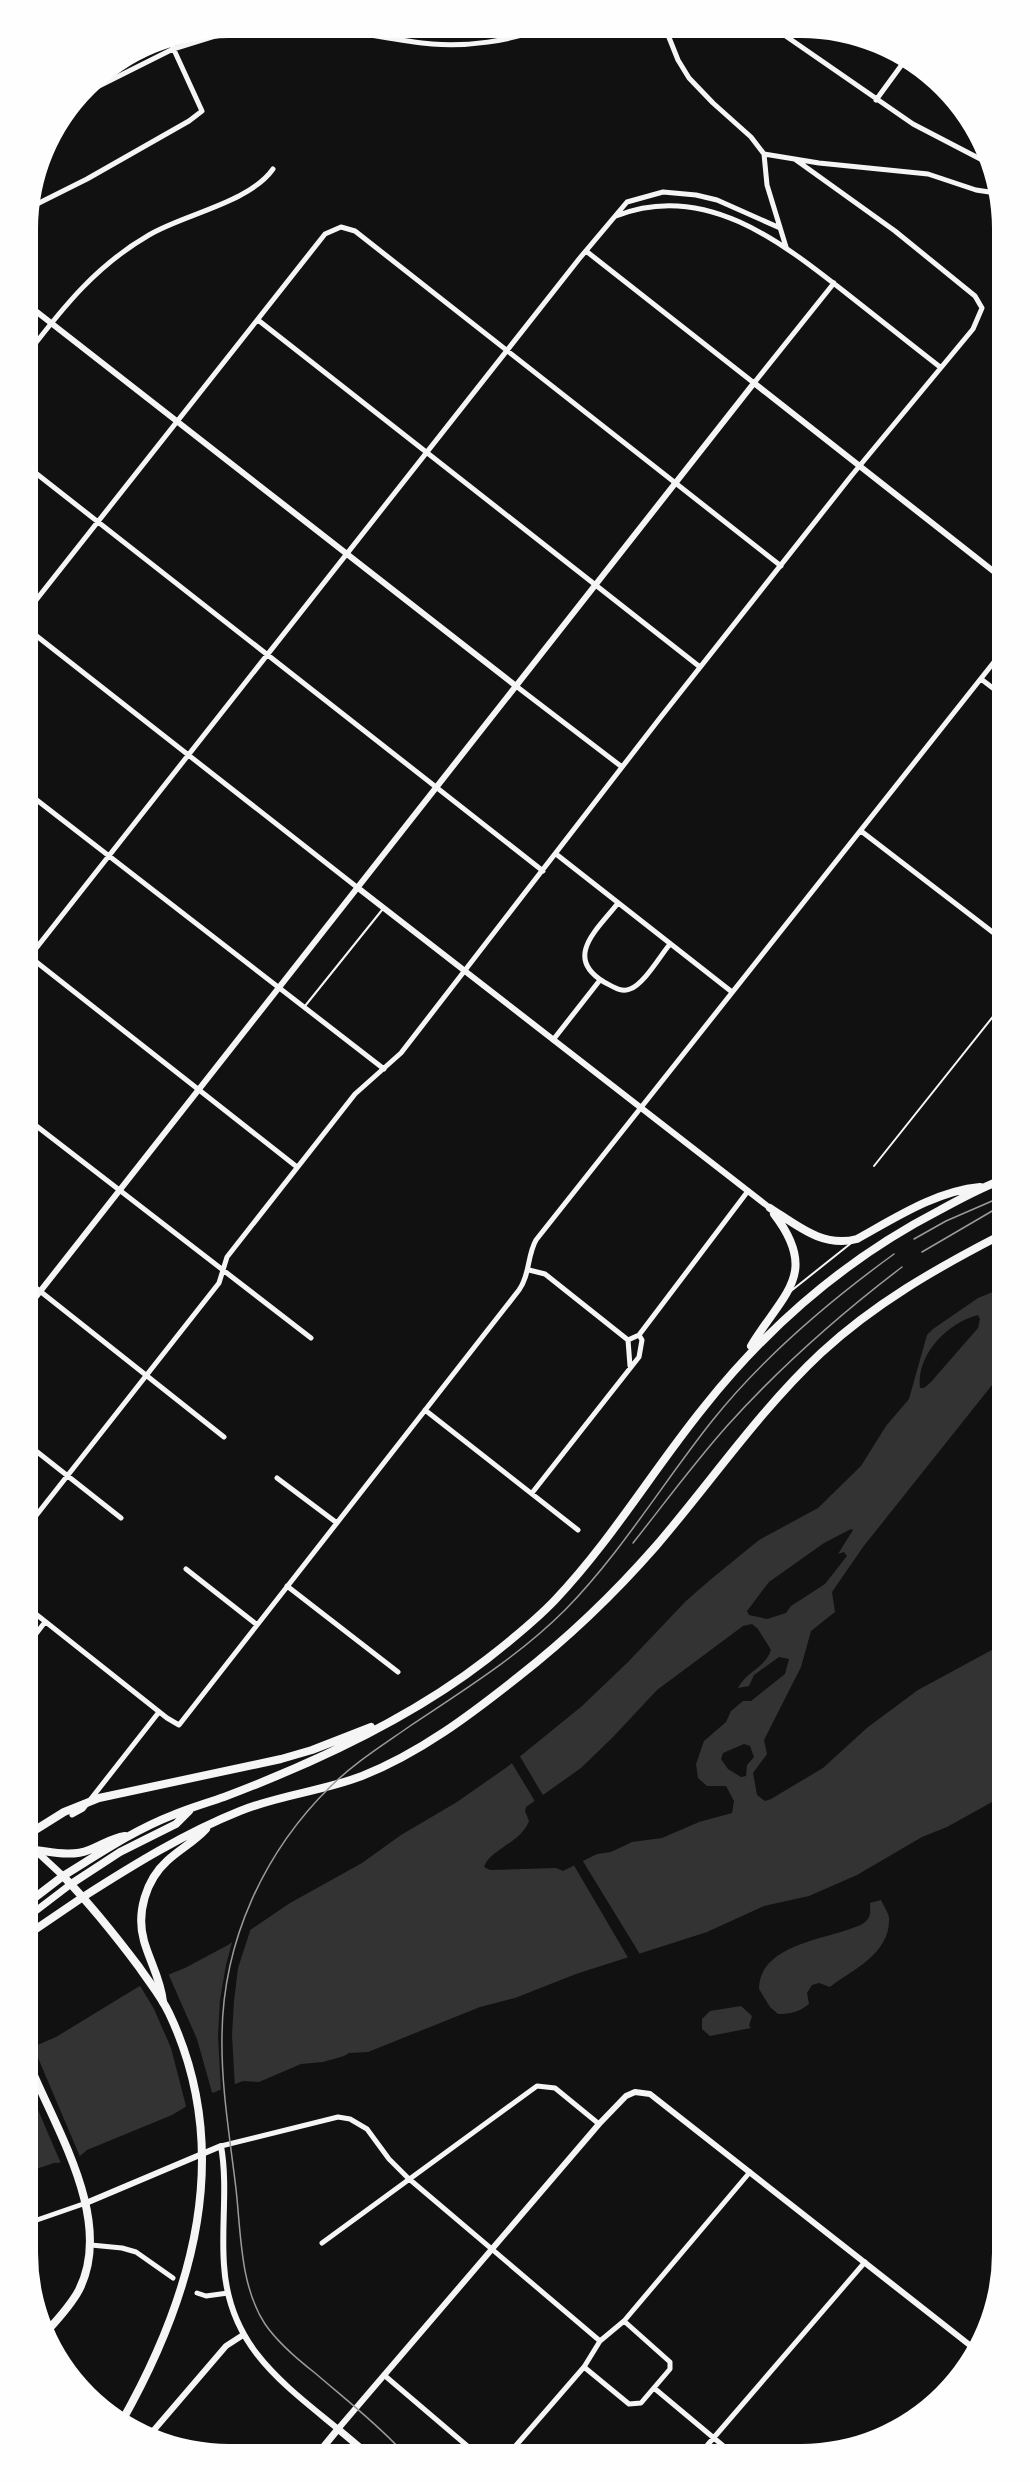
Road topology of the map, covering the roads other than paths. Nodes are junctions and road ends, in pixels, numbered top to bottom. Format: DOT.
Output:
graph roads {
  1 [pos="388,38"];
  2 [pos="503,38"];
  3 [pos="669,38"];
  4 [pos="788,38"];
  5 [pos="206,39"];
  6 [pos="173,49"];
  7 [pos="901,66"];
  8 [pos="106,83"];
  9 [pos="876,100"];
  10 [pos="764,154"];
  11 [pos="979,159"];
  12 [pos="796,160"];
  13 [pos="273,169"];
  14 [pos="989,192"];
  15 [pos="39,203"];
  16 [pos="612,217"];
  17 [pos="780,228"];
  18 [pos="786,247"];
  19 [pos="586,251"];
  20 [pos="834,283"];
  21 [pos="38,313"];
  22 [pos="258,320"];
  23 [pos="51,323"];
  24 [pos="38,339"];
  25 [pos="506,351"];
  26 [pos="940,367"];
  27 [pos="754,383"];
  28 [pos="177,422"];
  29 [pos="426,453"];
  30 [pos="860,466"];
  31 [pos="38,475"];
  32 [pos="675,484"];
  33 [pos="98,522"];
  34 [pos="347,554"];
  35 [pos="781,566"];
  36 [pos="992,569"];
  37 [pos="596,585"];
  38 [pos="38,598"];
  39 [pos="38,637"];
  40 [pos="267,655"];
  41 [pos="992,665"];
  42 [pos="700,667"];
  43 [pos="981,679"];
  44 [pos="516,686"];
  45 [pos="992,687"];
  46 [pos="188,755"];
  47 [pos="622,767"];
  48 [pos="436,787"];
  49 [pos="38,801"];
  50 [pos="861,831"];
  51 [pos="556,854"];
  52 [pos="109,855"];
  53 [pos="543,871"];
  54 [pos="358,888"];
  55 [pos="618,903"];
  56 [pos="383,907"];
  57 [pos="992,932"];
  58 [pos="670,944"];
  59 [pos="38,947"];
  60 [pos="38,963"];
  61 [pos="465,971"];
  62 [pos="600,980"];
  63 [pos="279,987"];
  64 [pos="732,992"];
  65 [pos="304,1007"];
  66 [pos="992,1019"];
  67 [pos="553,1040"];
  68 [pos="384,1070"];
  69 [pos="199,1090"];
  70 [pos="640,1108"];
  71 [pos="38,1127"];
  72 [pos="874,1166"];
  73 [pos="297,1167"];
  74 [pos="992,1184"];
  75 [pos="984,1187"];
  76 [pos="119,1191"];
  77 [pos="748,1191"];
  78 [pos="770,1208"];
  79 [pos="856,1239"];
  80 [pos="992,1240"];
  81 [pos="223,1269"];
  82 [pos="529,1270"];
  83 [pos="37,1289"];
  84 [pos="40,1291"];
  85 [pos="37,1294"];
  86 [pos="785,1296"];
  87 [pos="639,1335"];
  88 [pos="311,1338"];
  89 [pos="628,1340"];
  90 [pos="743,1360"];
  91 [pos="630,1366"];
  92 [pos="147,1376"];
  93 [pos="425,1410"];
  94 [pos="224,1437"];
  95 [pos="37,1452"];
  96 [pos="68,1476"];
  97 [pos="277,1478"];
  98 [pos="532,1493"];
  99 [pos="37,1514"];
  100 [pos="121,1518"];
  101 [pos="337,1523"];
  102 [pos="578,1530"];
  103 [pos="186,1569"];
  104 [pos="287,1586"];
  105 [pos="37,1615"];
  106 [pos="45,1622"];
  107 [pos="256,1624"];
  108 [pos="37,1632"];
  109 [pos="398,1672"];
  110 [pos="159,1712"];
  111 [pos="397,1718"];
  112 [pos="191,1808"];
  113 [pos="72,1815"];
  114 [pos="210,1824"];
  115 [pos="37,1829"];
  116 [pos="132,1835"];
  117 [pos="37,1849"];
  118 [pos="37,1852"];
  119 [pos="63,1876"];
  120 [pos="71,1884"];
  121 [pos="37,1896"];
  122 [pos="83,1897"];
  123 [pos="37,1911"];
  124 [pos="37,1928"];
  125 [pos="163,2002"];
  126 [pos="37,2083"];
  127 [pos="600,2124"];
  128 [pos="221,2146"];
  129 [pos="750,2172"];
  130 [pos="408,2178"];
  131 [pos="86,2203"];
  132 [pos="37,2220"];
  133 [pos="322,2242"];
  134 [pos="92,2245"];
  135 [pos="492,2250"];
  136 [pos="865,2262"];
  137 [pos="173,2278"];
  138 [pos="197,2293"];
  139 [pos="228,2293"];
  140 [pos="624,2321"];
  141 [pos="52,2326"];
  142 [pos="243,2335"];
  143 [pos="600,2342"];
  144 [pos="969,2345"];
  145 [pos="584,2367"];
  146 [pos="384,2375"];
  147 [pos="654,2388"];
  148 [pos="126,2414"];
  149 [pos="338,2429"];
  150 [pos="154,2430"];
  151 [pos="714,2437"];
  152 [pos="326,2444"];
  153 [pos="356,2444"];
  154 [pos="465,2444"];
  155 [pos="517,2444"];
  156 [pos="708,2444"];
  157 [pos="722,2444"];
  1 -- 2 [label="street"];
  3 -- 10 [label="street"];
  4 -- 9 [label="street"];
  5 -- 6 [label="street"];
  6 -- 8 [label="street"];
  6 -- 15 [label="street"];
  7 -- 9 [label="street"];
  9 -- 11 [label="street"];
  10 -- 12 [label="street"];
  10 -- 17 [label="street"];
  12 -- 14 [label="street"];
  12 -- 26 [label="street"];
  13 -- 23 [label="street"];
  16 -- 17 [label="street"];
  16 -- 18 [label="street"];
  16 -- 19 [label="street"];
  17 -- 18 [label="street"];
  18 -- 20 [label="street"];
  19 -- 25 [label="street"];
  19 -- 27 [label="street"];
  20 -- 26 [label="street"];
  20 -- 27 [label="street"];
  21 -- 23 [label="street"];
  22 -- 25 [label="street"];
  22 -- 28 [label="street"];
  22 -- 29 [label="street"];
  23 -- 24 [label="street"];
  23 -- 28 [label="street"];
  25 -- 29 [label="street"];
  25 -- 32 [label="street"];
  26 -- 30 [label="street"];
  27 -- 30 [label="street"];
  27 -- 32 [label="street"];
  28 -- 33 [label="street"];
  28 -- 34 [label="street"];
  29 -- 34 [label="street"];
  29 -- 37 [label="street"];
  30 -- 35 [label="street"];
  30 -- 36 [label="street"];
  31 -- 33 [label="street"];
  32 -- 35 [label="street"];
  32 -- 37 [label="street"];
  33 -- 38 [label="street"];
  33 -- 40 [label="street"];
  34 -- 40 [label="street"];
  34 -- 44 [label="street"];
  35 -- 42 [label="street"];
  37 -- 42 [label="street"];
  37 -- 44 [label="street"];
  39 -- 46 [label="street"];
  40 -- 46 [label="street"];
  40 -- 48 [label="street"];
  41 -- 43 [label="street"];
  42 -- 47 [label="street"];
  43 -- 45 [label="street"];
  43 -- 50 [label="street"];
  44 -- 47 [label="street"];
  44 -- 48 [label="street"];
  46 -- 52 [label="street"];
  46 -- 54 [label="street"];
  47 -- 51 [label="street"];
  48 -- 53 [label="street"];
  48 -- 54 [label="street"];
  49 -- 52 [label="street"];
  50 -- 57 [label="street"];
  50 -- 64 [label="street"];
  51 -- 53 [label="street"];
  51 -- 55 [label="street"];
  52 -- 59 [label="street"];
  52 -- 63 [label="street"];
  53 -- 61 [label="street"];
  54 -- 56 [label="street"];
  54 -- 63 [label="street"];
  55 -- 58 [label="street"];
  55 -- 62 [label="street"];
  56 -- 61 [label="street"];
  56 -- 65 [label="lane"];
  58 -- 62 [label="street"];
  58 -- 64 [label="street"];
  60 -- 69 [label="street"];
  61 -- 67 [label="street"];
  61 -- 68 [label="street"];
  62 -- 67 [label="street"];
  63 -- 65 [label="street"];
  63 -- 69 [label="street"];
  64 -- 70 [label="street"];
  65 -- 68 [label="street"];
  66 -- 72 [label="lane"];
  67 -- 70 [label="street"];
  68 -- 73 [label="street"];
  69 -- 73 [label="street"];
  69 -- 76 [label="street"];
  70 -- 77 [label="street"];
  70 -- 82 [label="street"];
  71 -- 76 [label="street"];
  73 -- 81 [label="street"];
  74 -- 75 [label="main road"];
  75 -- 79 [label="main road"];
  75 -- 90 [label="main road"];
  76 -- 81 [label="street"];
  76 -- 84 [label="street"];
  77 -- 78 [label="street"];
  77 -- 87 [label="street"];
  78 -- 79 [label="main road"];
  78 -- 86 [label="main road"];
  79 -- 86 [label="lane"];
  80 -- 114 [label="main road"];
  81 -- 88 [label="street"];
  81 -- 92 [label="street"];
  82 -- 89 [label="street"];
  82 -- 93 [label="street"];
  83 -- 84 [label="street"];
  84 -- 85 [label="street"];
  84 -- 92 [label="street"];
  86 -- 90 [label="main road"];
  87 -- 89 [label="street"];
  87 -- 91 [label="street"];
  89 -- 91 [label="street"];
  90 -- 111 [label="main road"];
  91 -- 98 [label="street"];
  92 -- 94 [label="street"];
  92 -- 96 [label="street"];
  93 -- 98 [label="street"];
  93 -- 101 [label="street"];
  95 -- 96 [label="street"];
  96 -- 99 [label="street"];
  96 -- 100 [label="street"];
  97 -- 101 [label="street"];
  98 -- 102 [label="street"];
  101 -- 104 [label="street"];
  103 -- 107 [label="street"];
  104 -- 107 [label="street"];
  104 -- 109 [label="street"];
  105 -- 106 [label="street"];
  106 -- 108 [label="street"];
  106 -- 110 [label="street"];
  107 -- 110 [label="street"];
  110 -- 113 [label="street"];
  111 -- 112 [label="main road"];
  111 -- 115 [label="main road"];
  112 -- 116 [label="main road"];
  112 -- 120 [label="main road"];
  114 -- 122 [label="main road"];
  114 -- 125 [label="main road"];
  116 -- 117 [label="main road"];
  116 -- 119 [label="main road"];
  118 -- 119 [label="main road"];
  119 -- 120 [label="main road"];
  119 -- 121 [label="main road"];
  120 -- 122 [label="main road"];
  120 -- 123 [label="main road"];
  122 -- 124 [label="main road"];
  122 -- 125 [label="main road"];
  125 -- 148 [label="main road"];
  126 -- 131 [label="main road"];
  127 -- 129 [label="street"];
  127 -- 130 [label="street"];
  127 -- 135 [label="street"];
  128 -- 130 [label="street"];
  128 -- 131 [label="street"];
  128 -- 139 [label="street"];
  129 -- 136 [label="street"];
  129 -- 140 [label="street"];
  130 -- 133 [label="street"];
  130 -- 135 [label="street"];
  131 -- 132 [label="street"];
  131 -- 134 [label="main road"];
  134 -- 137 [label="street"];
  134 -- 141 [label="main road"];
  135 -- 143 [label="street"];
  135 -- 146 [label="street"];
  136 -- 144 [label="street"];
  136 -- 151 [label="street"];
  138 -- 139 [label="street"];
  139 -- 142 [label="street"];
  140 -- 143 [label="street"];
  140 -- 147 [label="street"];
  142 -- 149 [label="street"];
  142 -- 150 [label="street"];
  143 -- 145 [label="street"];
  145 -- 147 [label="street"];
  145 -- 155 [label="street"];
  146 -- 149 [label="street"];
  146 -- 154 [label="street"];
  147 -- 151 [label="street"];
  149 -- 152 [label="main road"];
  149 -- 153 [label="main road"];
  151 -- 156 [label="street"];
  151 -- 157 [label="street"];
}
